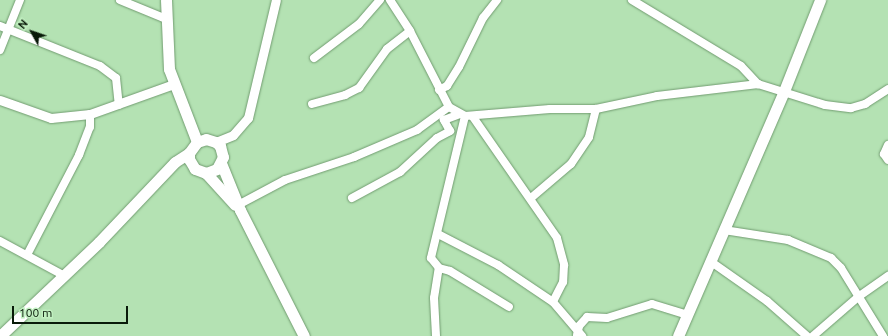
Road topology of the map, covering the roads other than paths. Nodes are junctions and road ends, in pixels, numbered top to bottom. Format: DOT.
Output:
graph roads {
  1 [pos="20,0"];
  2 [pos="120,0"];
  3 [pos="166,0"];
  4 [pos="276,0"];
  5 [pos="380,0"];
  6 [pos="390,0"];
  7 [pos="497,0"];
  8 [pos="632,0"];
  9 [pos="819,0"];
  10 [pos="166,18"];
  11 [pos="4,27"];
  12 [pos="410,31"];
  13 [pos="0,50"];
  14 [pos="314,58"];
  15 [pos="174,84"];
  16 [pos="758,84"];
  17 [pos="888,89"];
  18 [pos="439,90"];
  19 [pos="784,91"];
  20 [pos="0,100"];
  21 [pos="312,104"];
  22 [pos="120,105"];
  23 [pos="449,108"];
  24 [pos="596,109"];
  25 [pos="90,114"];
  26 [pos="466,116"];
  27 [pos="197,142"];
  28 [pos="216,142"];
  29 [pos="888,145"];
  30 [pos="189,153"];
  31 [pos="888,160"];
  32 [pos="222,163"];
  33 [pos="206,173"];
  34 [pos="352,198"];
  35 [pos="531,198"];
  36 [pos="239,207"];
  37 [pos="724,230"];
  38 [pos="438,234"];
  39 [pos="0,242"];
  40 [pos="27,255"];
  41 [pos="710,261"];
  42 [pos="439,268"];
  43 [pos="63,275"];
  44 [pos="888,276"];
  45 [pos="858,297"];
  46 [pos="553,302"];
  47 [pos="509,307"];
  48 [pos="687,315"];
  49 [pos="579,335"];
  50 [pos="0,336"];
  51 [pos="304,336"];
  52 [pos="436,336"];
  53 [pos="678,336"];
  54 [pos="807,336"];
  55 [pos="813,336"];
  56 [pos="883,336"];
  1 -- 11 [label="street"];
  2 -- 10 [label="street"];
  3 -- 10 [label="main road"];
  4 -- 28 [label="street"];
  5 -- 14 [label="street"];
  6 -- 12 [label="street"];
  7 -- 18 [label="street"];
  8 -- 16 [label="street"];
  9 -- 19 [label="main road"];
  10 -- 15 [label="main road"];
  11 -- 13 [label="street"];
  11 -- 22 [label="street"];
  12 -- 18 [label="street"];
  12 -- 21 [label="street"];
  15 -- 22 [label="street"];
  15 -- 27 [label="main road"];
  16 -- 19 [label="street"];
  16 -- 24 [label="street"];
  17 -- 19 [label="street"];
  18 -- 23 [label="street"];
  19 -- 37 [label="main road"];
  20 -- 25 [label="street"];
  22 -- 25 [label="street"];
  23 -- 26 [label="street"];
  23 -- 36 [label="street"];
  24 -- 26 [label="street"];
  24 -- 35 [label="street"];
  25 -- 40 [label="street"];
  26 -- 34 [label="street"];
  26 -- 35 [label="street"];
  26 -- 38 [label="street"];
  27 -- 28 [label="main road"];
  27 -- 30 [label="main road"];
  28 -- 32 [label="main road"];
  29 -- 31 [label="street"];
  30 -- 33 [label="main road"];
  30 -- 43 [label="main road"];
  32 -- 33 [label="main road"];
  32 -- 36 [label="main road"];
  33 -- 36 [label="main road"];
  35 -- 46 [label="street"];
  36 -- 51 [label="main road"];
  37 -- 41 [label="main road"];
  37 -- 45 [label="street"];
  38 -- 42 [label="street"];
  38 -- 46 [label="street"];
  39 -- 40 [label="street"];
  40 -- 43 [label="street"];
  41 -- 48 [label="main road"];
  41 -- 54 [label="street"];
  42 -- 47 [label="street"];
  42 -- 52 [label="street"];
  43 -- 50 [label="main road"];
  44 -- 45 [label="street"];
  45 -- 55 [label="street"];
  45 -- 56 [label="street"];
  46 -- 49 [label="street"];
  48 -- 49 [label="street"];
  48 -- 53 [label="main road"];
}
